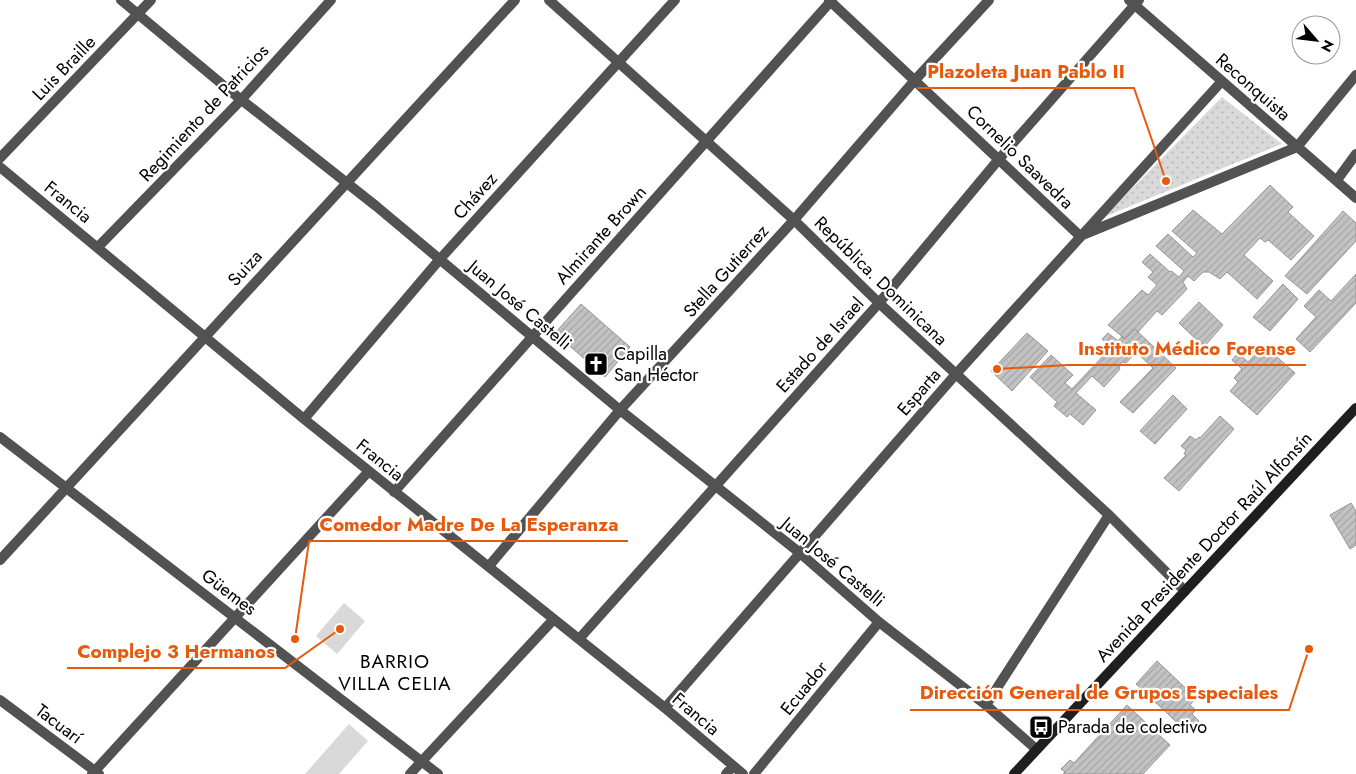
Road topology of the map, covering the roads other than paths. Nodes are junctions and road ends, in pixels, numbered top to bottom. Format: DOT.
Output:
graph roads {
  1 [pos="121,0"];
  2 [pos="151,0"];
  3 [pos="331,0"];
  4 [pos="515,0"];
  5 [pos="549,0"];
  6 [pos="675,0"];
  7 [pos="989,0"];
  8 [pos="830,1"];
  9 [pos="1134,2"];
  10 [pos="138,14"];
  11 [pos="618,62"];
  12 [pos="1356,75"];
  13 [pos="915,80"];
  14 [pos="1222,81"];
  15 [pos="241,100"];
  16 [pos="707,142"];
  17 [pos="1296,147"];
  18 [pos="1356,154"];
  19 [pos="0,158"];
  20 [pos="999,159"];
  21 [pos="0,167"];
  22 [pos="1337,180"];
  23 [pos="346,181"];
  24 [pos="1356,198"];
  25 [pos="794,220"];
  26 [pos="1080,236"];
  27 [pos="98,247"];
  28 [pos="440,259"];
  29 [pos="878,303"];
  30 [pos="206,336"];
  31 [pos="532,337"];
  32 [pos="956,374"];
  33 [pos="1356,408"];
  34 [pos="620,410"];
  35 [pos="304,419"];
  36 [pos="0,437"];
  37 [pos="369,472"];
  38 [pos="716,486"];
  39 [pos="66,487"];
  40 [pos="394,492"];
  41 [pos="1109,515"];
  42 [pos="800,553"];
  43 [pos="0,560"];
  44 [pos="489,566"];
  45 [pos="1185,591"];
  46 [pos="236,618"];
  47 [pos="553,620"];
  48 [pos="879,622"];
  49 [pos="579,639"];
  50 [pos="0,700"];
  51 [pos="986,705"];
  52 [pos="665,708"];
  53 [pos="1036,750"];
  54 [pos="421,761"];
  55 [pos="730,770"];
  56 [pos="95,773"];
  57 [pos="410,774"];
  58 [pos="438,774"];
  59 [pos="743,774"];
  60 [pos="754,774"];
  61 [pos="1014,774"];
  1 -- 10 [label="street, Juan José Castelli"];
  2 -- 10 [label="street, Luis Braille"];
  3 -- 15 [label="street, Regimiento de Patricios"];
  4 -- 23 [label="street, Suiza"];
  5 -- 11 [label="street, República. Dominicana"];
  6 -- 11 [label="street, Chávez"];
  7 -- 13 [label="street, Stella Gutierrez"];
  8 -- 13 [label="street, Cornelio Saavedra"];
  8 -- 16 [label="street, Almirante Brown"];
  9 -- 14 [label="street, Reconquista"];
  9 -- 20 [label="street, Estado de Israel"];
  10 -- 15 [label="street, Juan José Castelli"];
  10 -- 19 [label="street, Luis Braille"];
  11 -- 16 [label="street, República. Dominicana"];
  11 -- 28 [label="street, Chávez"];
  12 -- 17 [label="street"];
  13 -- 20 [label="street, Cornelio Saavedra"];
  13 -- 25 [label="street, Stella Gutierrez"];
  14 -- 17 [label="street, Reconquista"];
  14 -- 26 [label="street, Esparta"];
  15 -- 23 [label="street, Juan José Castelli"];
  15 -- 27 [label="street, Regimiento de Patricios"];
  16 -- 25 [label="street, República. Dominicana"];
  16 -- 31 [label="street, Almirante Brown"];
  17 -- 22 [label="street, Reconquista"];
  17 -- 26 [label="street"];
  18 -- 22 [label="street"];
  20 -- 26 [label="street, Cornelio Saavedra"];
  20 -- 29 [label="street, Estado de Israel"];
  21 -- 27 [label="street, Francia"];
  22 -- 24 [label="street, Reconquista"];
  23 -- 28 [label="street, Juan José Castelli"];
  23 -- 30 [label="street, Suiza"];
  25 -- 29 [label="street, República. Dominicana"];
  25 -- 34 [label="street, Stella Gutierrez"];
  26 -- 32 [label="street, Esparta"];
  27 -- 30 [label="street, Francia"];
  28 -- 31 [label="street, Juan José Castelli"];
  28 -- 35 [label="street, Chávez"];
  29 -- 32 [label="street, República. Dominicana"];
  29 -- 38 [label="street, Estado de Israel"];
  30 -- 35 [label="street, Francia"];
  30 -- 39 [label="street, Suiza"];
  31 -- 34 [label="street, Juan José Castelli"];
  31 -- 40 [label="street, Almirante Brown"];
  32 -- 41 [label="street, República. Dominicana"];
  32 -- 42 [label="street, Esparta"];
  33 -- 45 [label="main road, Avenida Presidente Doctor Raúl Alfonsín"];
  34 -- 38 [label="street, Juan José Castelli"];
  34 -- 44 [label="street, Stella Gutierrez"];
  35 -- 37 [label="street, Francia"];
  36 -- 39 [label="street, Güemes"];
  37 -- 40 [label="street, Francia"];
  37 -- 46 [label="street"];
  38 -- 42 [label="street, Juan José Castelli"];
  38 -- 49 [label="street, Estado de Israel"];
  39 -- 43 [label="street, Suiza"];
  39 -- 46 [label="street, Güemes"];
  40 -- 44 [label="street, Francia"];
  41 -- 45 [label="street, República. Dominicana"];
  41 -- 51 [label="street"];
  42 -- 48 [label="street, Juan José Castelli"];
  42 -- 52 [label="street, Esparta"];
  44 -- 47 [label="street, Francia"];
  45 -- 53 [label="main road, Avenida Presidente Doctor Raúl Alfonsín"];
  46 -- 54 [label="street, Güemes"];
  46 -- 56 [label="street"];
  47 -- 49 [label="street, Francia"];
  47 -- 54 [label="street"];
  48 -- 51 [label="street, Juan José Castelli"];
  48 -- 60 [label="street, Ecuador"];
  49 -- 52 [label="street, Francia"];
  50 -- 56 [label="street, Tacuarí"];
  51 -- 53 [label="street, Juan José Castelli"];
  52 -- 55 [label="street, Francia"];
  53 -- 61 [label="main road, Avenida Presidente Doctor Raúl Alfonsín"];
  54 -- 57 [label="street"];
  54 -- 58 [label="street, Güemes"];
  55 -- 59 [label="street, Francia"];
}
